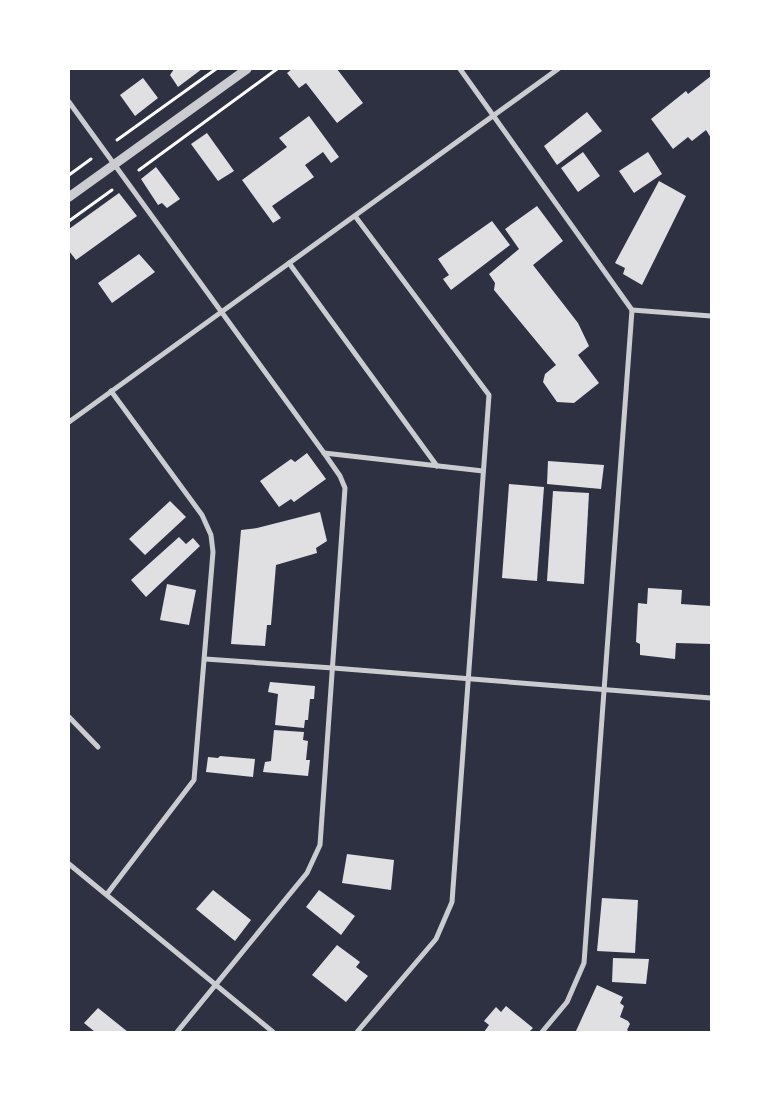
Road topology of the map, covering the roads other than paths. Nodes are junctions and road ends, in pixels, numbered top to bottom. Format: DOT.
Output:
graph roads {
  1 [pos="246,69"];
  2 [pos="460,69"];
  3 [pos="558,69"];
  4 [pos="69,102"];
  5 [pos="494,115"];
  6 [pos="114,165"];
  7 [pos="69,197"];
  8 [pos="355,216"];
  9 [pos="289,263"];
  10 [pos="632,310"];
  11 [pos="222,312"];
  12 [pos="711,316"];
  13 [pos="111,391"];
  14 [pos="69,422"];
  15 [pos="324,453"];
  16 [pos="437,466"];
  17 [pos="483,472"];
  18 [pos="204,659"];
  19 [pos="333,668"];
  20 [pos="468,678"];
  21 [pos="605,689"];
  22 [pos="711,698"];
  23 [pos="69,717"];
  24 [pos="98,747"];
  25 [pos="69,864"];
  26 [pos="107,894"];
  27 [pos="215,985"];
  28 [pos="176,1032"];
  29 [pos="273,1032"];
  30 [pos="357,1032"];
  31 [pos="542,1032"];
  1 -- 6 [label="street"];
  2 -- 5 [label="street"];
  3 -- 5 [label="street"];
  4 -- 6 [label="street"];
  5 -- 8 [label="street"];
  5 -- 10 [label="street"];
  6 -- 7 [label="street"];
  6 -- 11 [label="street"];
  8 -- 9 [label="street"];
  8 -- 17 [label="street"];
  9 -- 11 [label="street"];
  9 -- 16 [label="street"];
  10 -- 12 [label="street"];
  10 -- 21 [label="street"];
  11 -- 13 [label="street"];
  11 -- 15 [label="street"];
  13 -- 14 [label="street"];
  13 -- 18 [label="street"];
  15 -- 16 [label="street"];
  15 -- 19 [label="street"];
  16 -- 17 [label="street"];
  17 -- 20 [label="street"];
  18 -- 19 [label="street"];
  18 -- 26 [label="street"];
  19 -- 20 [label="street"];
  19 -- 27 [label="street"];
  20 -- 21 [label="street"];
  20 -- 30 [label="street"];
  21 -- 22 [label="street"];
  21 -- 31 [label="street"];
  23 -- 24 [label="street"];
  25 -- 26 [label="street"];
  26 -- 27 [label="street"];
  27 -- 28 [label="street"];
  27 -- 29 [label="street"];
}
